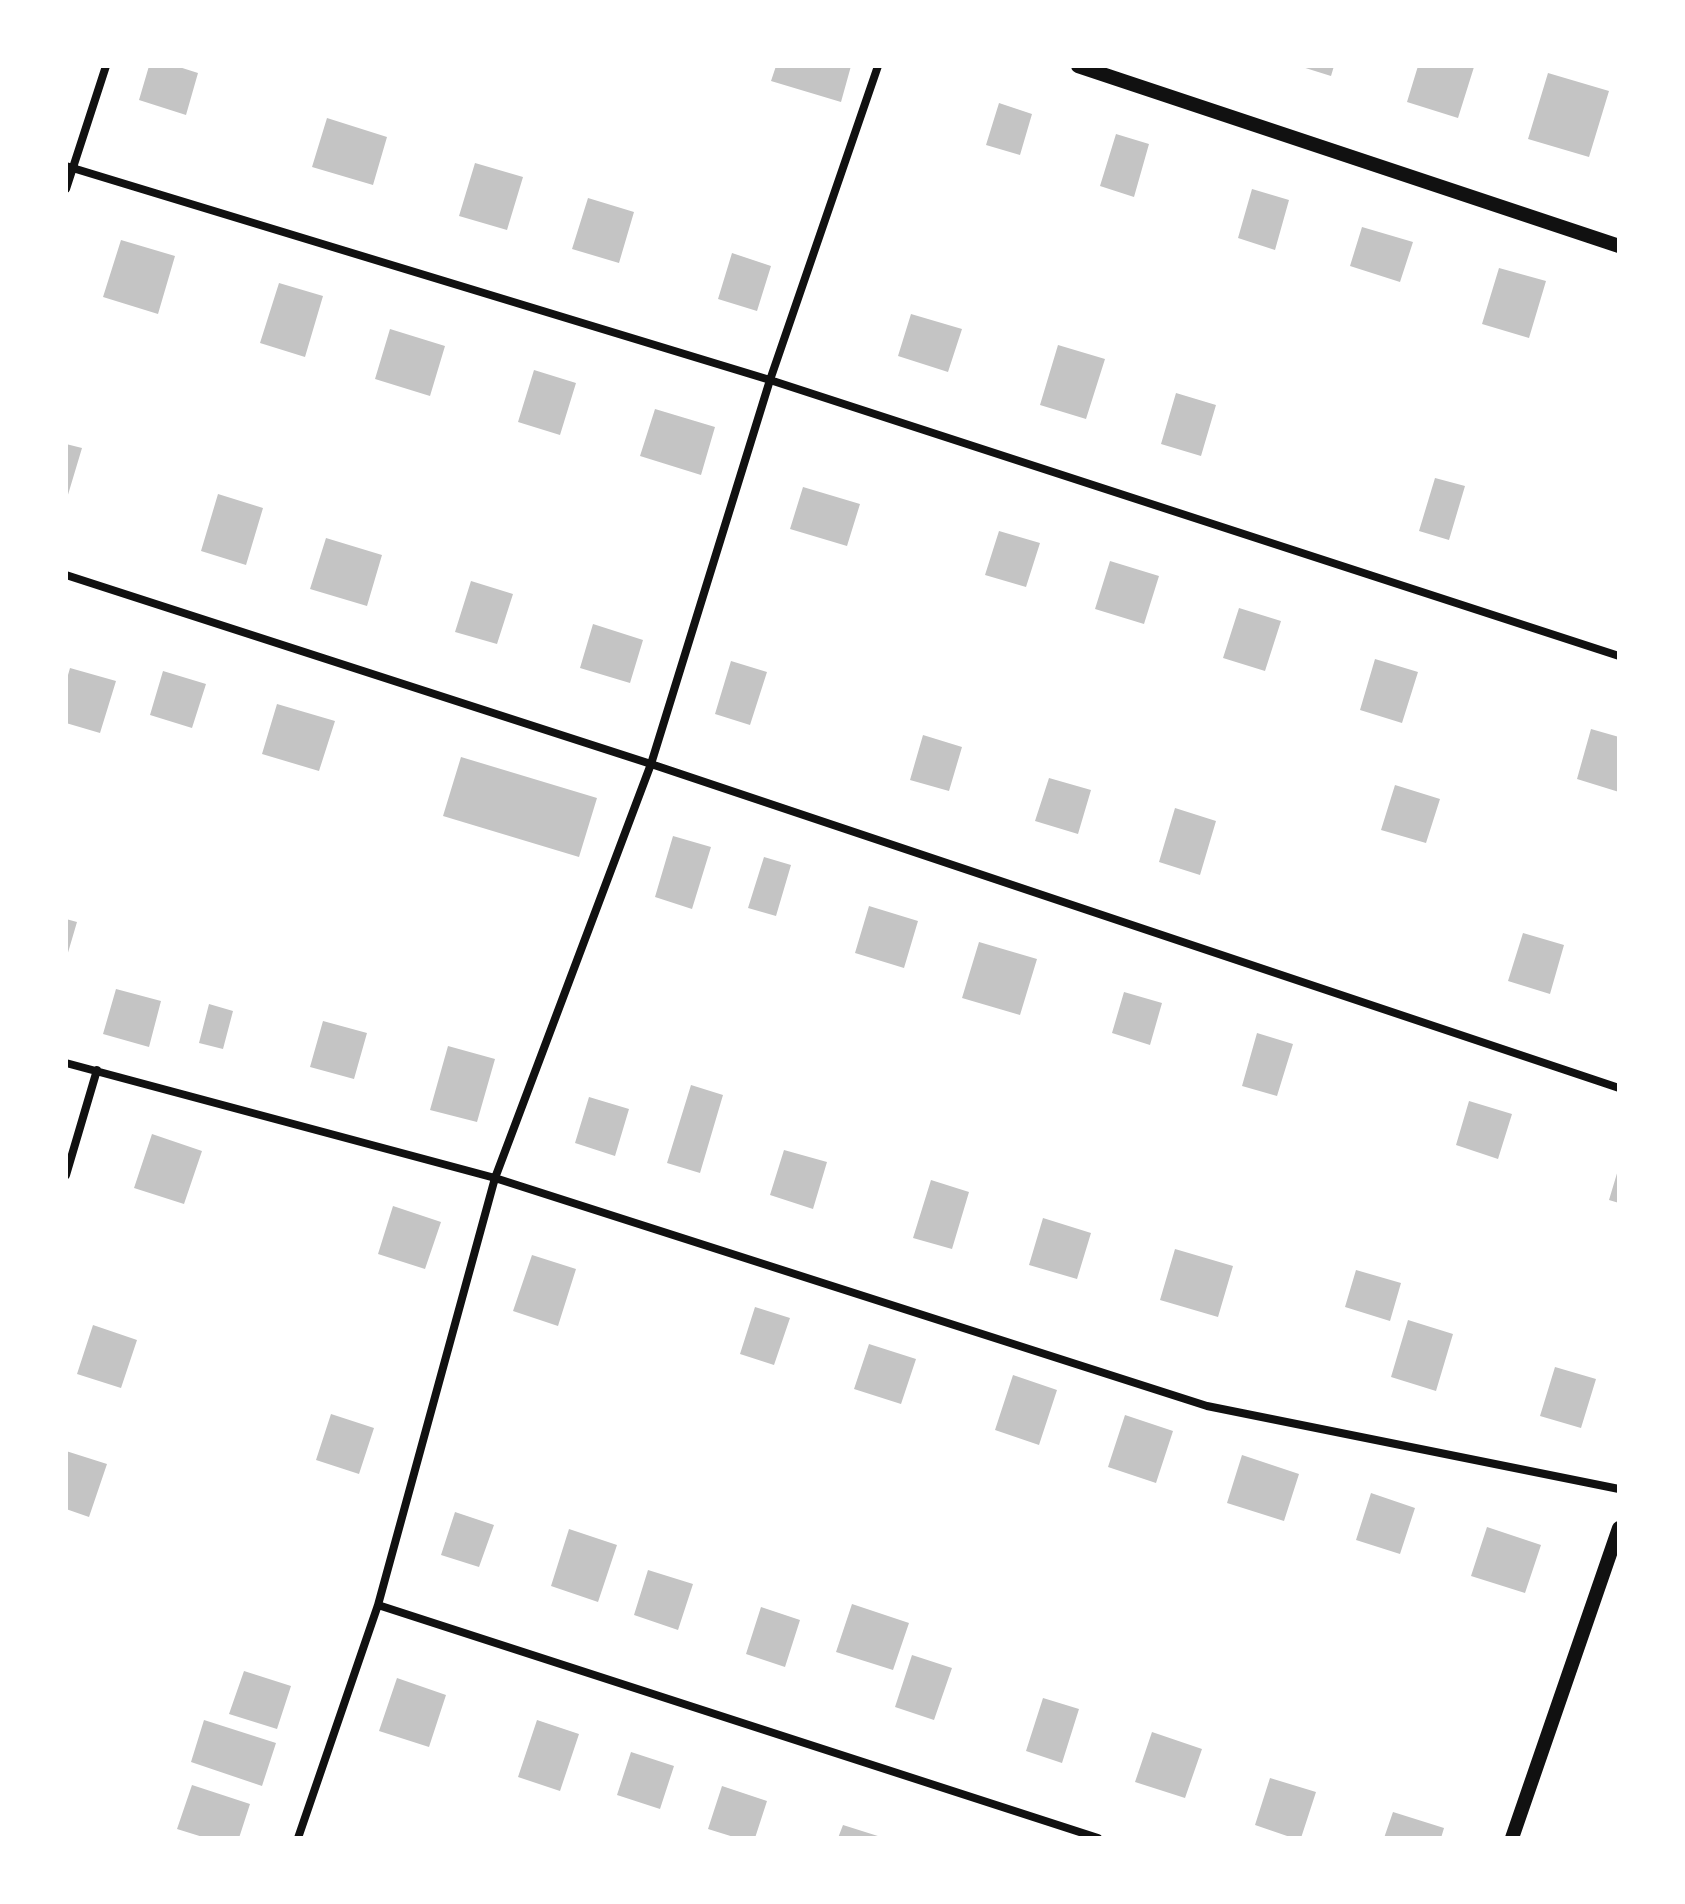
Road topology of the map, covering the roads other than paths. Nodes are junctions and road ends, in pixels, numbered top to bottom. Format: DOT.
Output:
graph roads {
  1 [pos="106,66"];
  2 [pos="878,66"];
  3 [pos="1078,66"];
  4 [pos="69,167"];
  5 [pos="66,189"];
  6 [pos="1619,246"];
  7 [pos="770,380"];
  8 [pos="66,575"];
  9 [pos="1619,656"];
  10 [pos="651,764"];
  11 [pos="66,1063"];
  12 [pos="97,1070"];
  13 [pos="1619,1088"];
  14 [pos="66,1175"];
  15 [pos="495,1178"];
  16 [pos="1619,1489"];
  17 [pos="1619,1528"];
  18 [pos="378,1605"];
  19 [pos="298,1838"];
  20 [pos="1098,1838"];
  21 [pos="1512,1838"];
  1 -- 4 [label="street"];
  2 -- 7 [label="street"];
  3 -- 6 [label="street"];
  4 -- 5 [label="street"];
  4 -- 7 [label="street"];
  7 -- 9 [label="street"];
  7 -- 10 [label="street"];
  8 -- 10 [label="street"];
  10 -- 13 [label="street"];
  10 -- 15 [label="street"];
  11 -- 12 [label="street"];
  12 -- 14 [label="street"];
  12 -- 15 [label="street"];
  15 -- 16 [label="street"];
  15 -- 18 [label="street"];
  17 -- 21 [label="street"];
  18 -- 19 [label="street"];
  18 -- 20 [label="street"];
}
